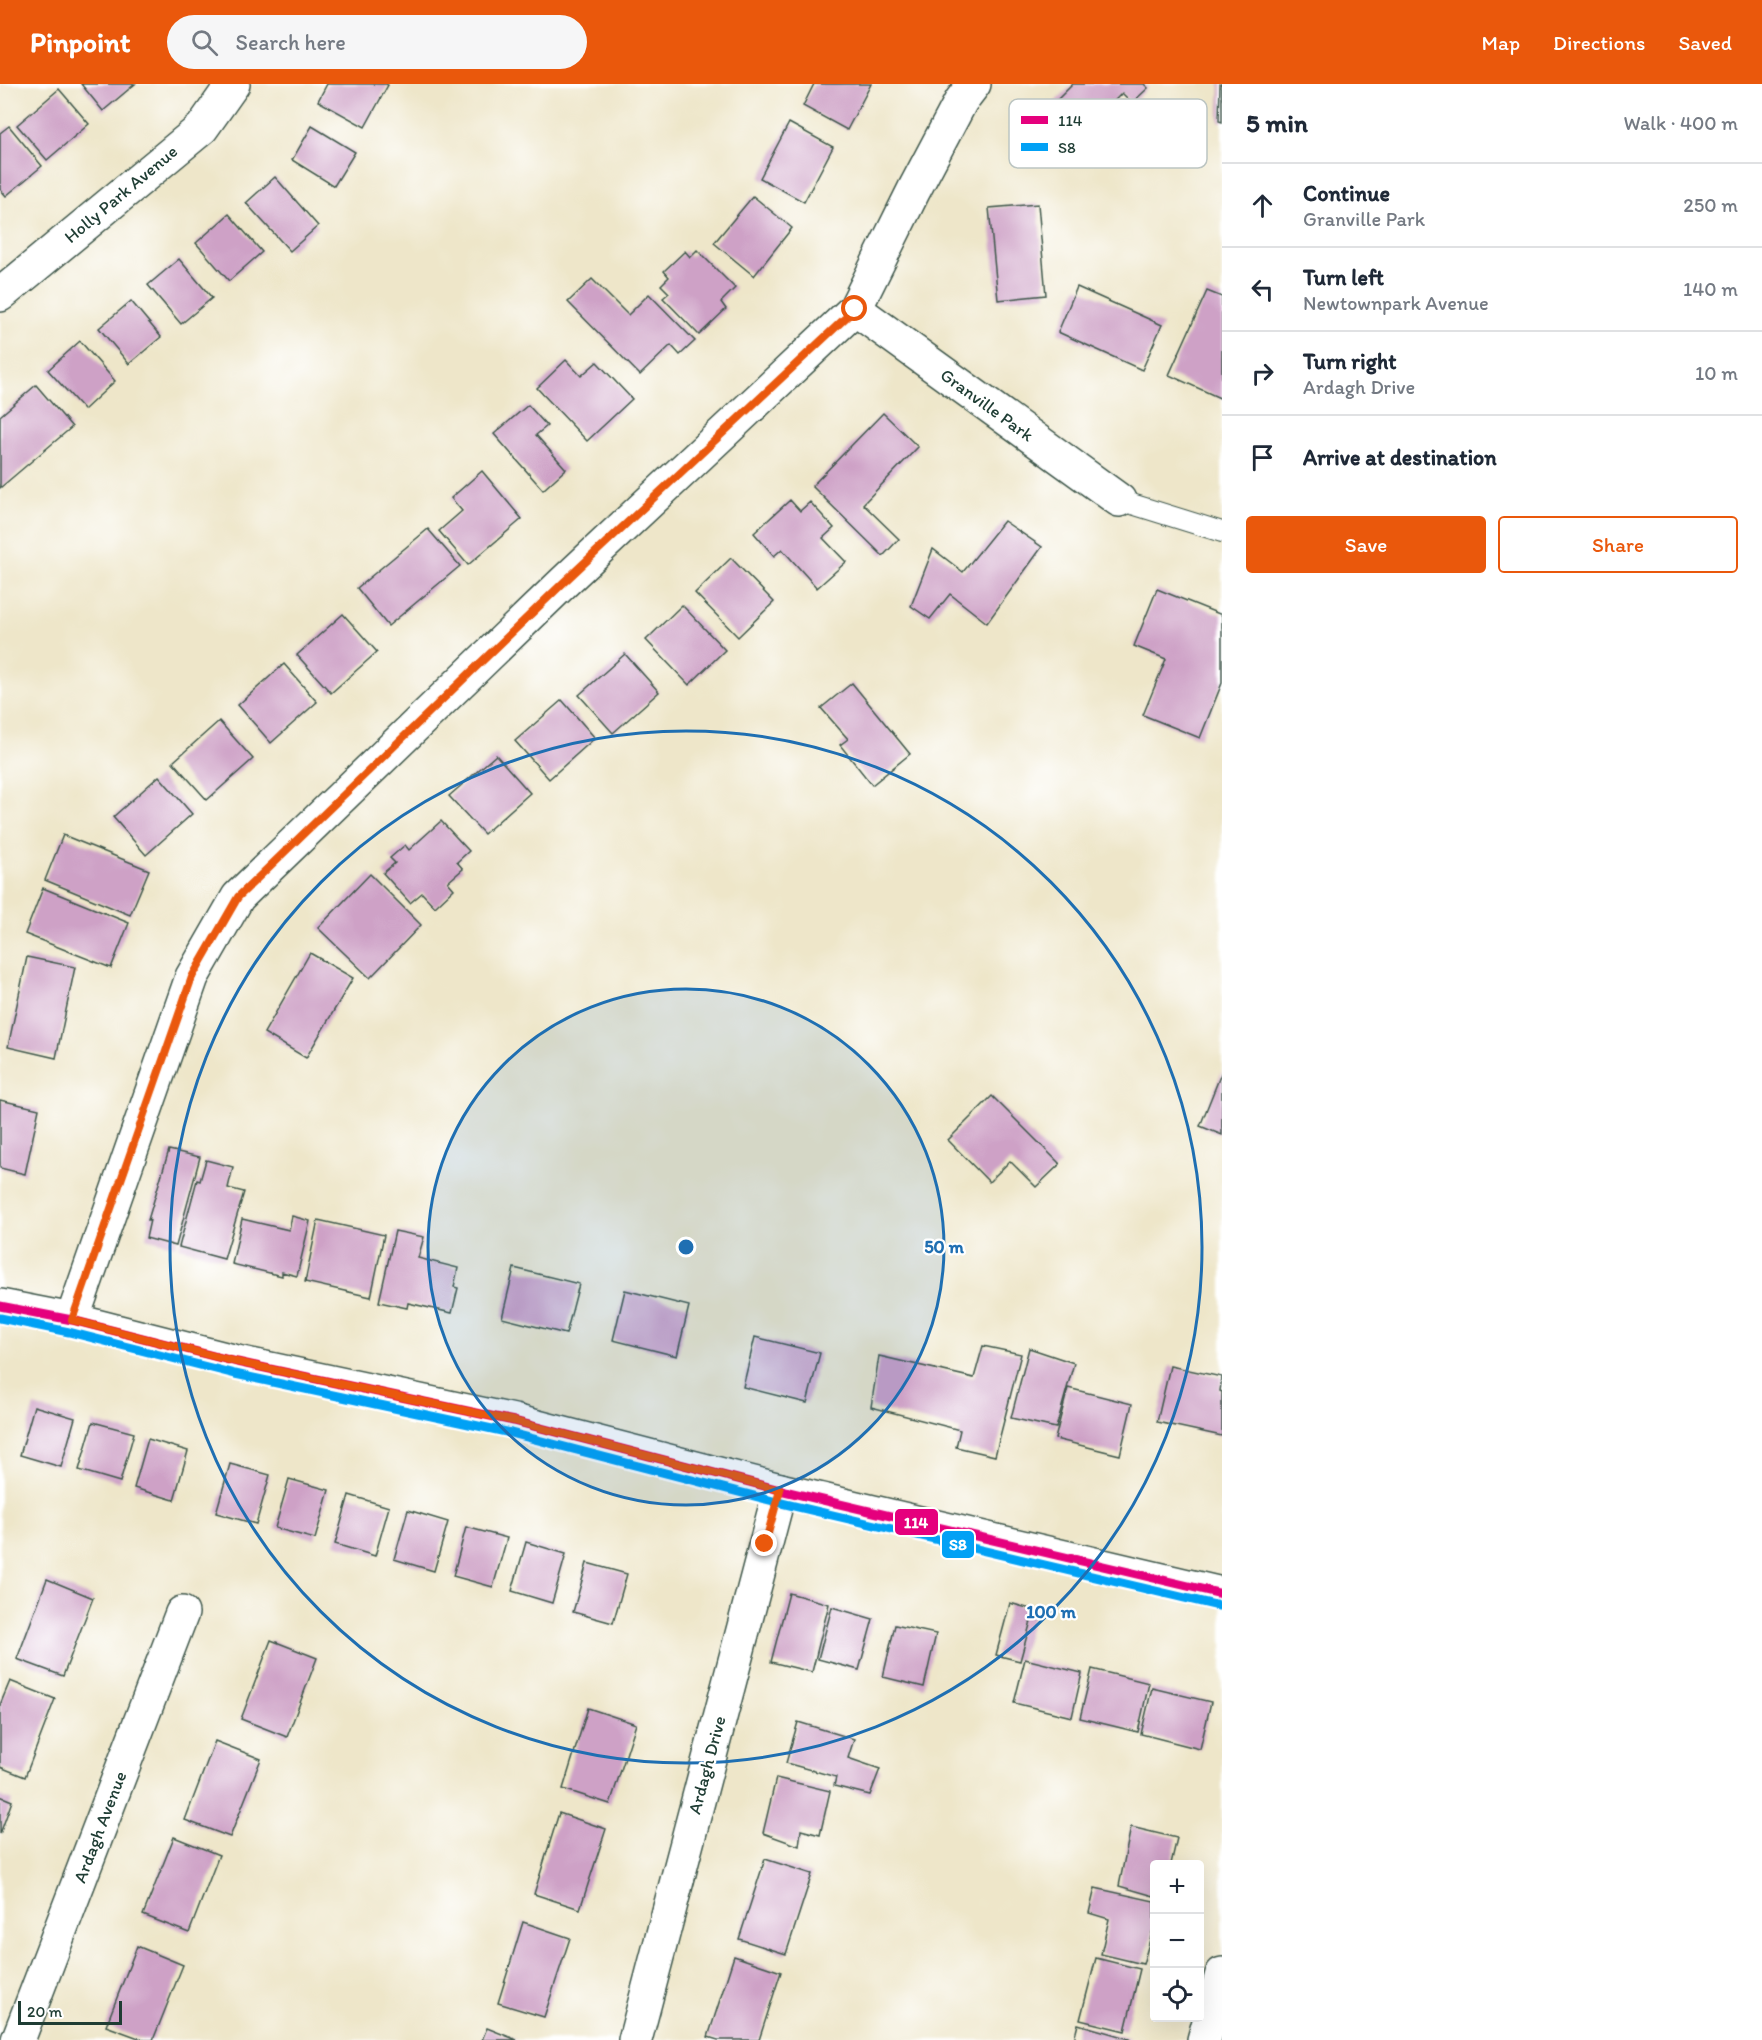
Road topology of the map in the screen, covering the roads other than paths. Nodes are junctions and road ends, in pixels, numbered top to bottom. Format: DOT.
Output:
graph roads {
  1 [pos="233,84"];
  2 [pos="974,84"];
  3 [pos="0,295"];
  4 [pos="855,309"];
  5 [pos="1119,500"];
  6 [pos="1222,532"];
  7 [pos="0,1306"];
  8 [pos="72,1320"];
  9 [pos="780,1490"];
  10 [pos="1222,1594"];
  11 [pos="182,1613"];
  12 [pos="1222,1974"];
  13 [pos="18,2040"];
  14 [pos="635,2040"];
  15 [pos="1204,2040"];
  1 -- 3 [label="street, Holly Park Avenue"];
  2 -- 4 [label="street"];
  4 -- 5 [label="street, Granville Park"];
  4 -- 8 [label="street"];
  5 -- 6 [label="lane"];
  7 -- 8 [label="street"];
  8 -- 9 [label="street"];
  9 -- 10 [label="street"];
  9 -- 14 [label="street, Ardagh Drive"];
  11 -- 13 [label="street, Ardagh Avenue"];
  12 -- 15 [label="street"];
}
